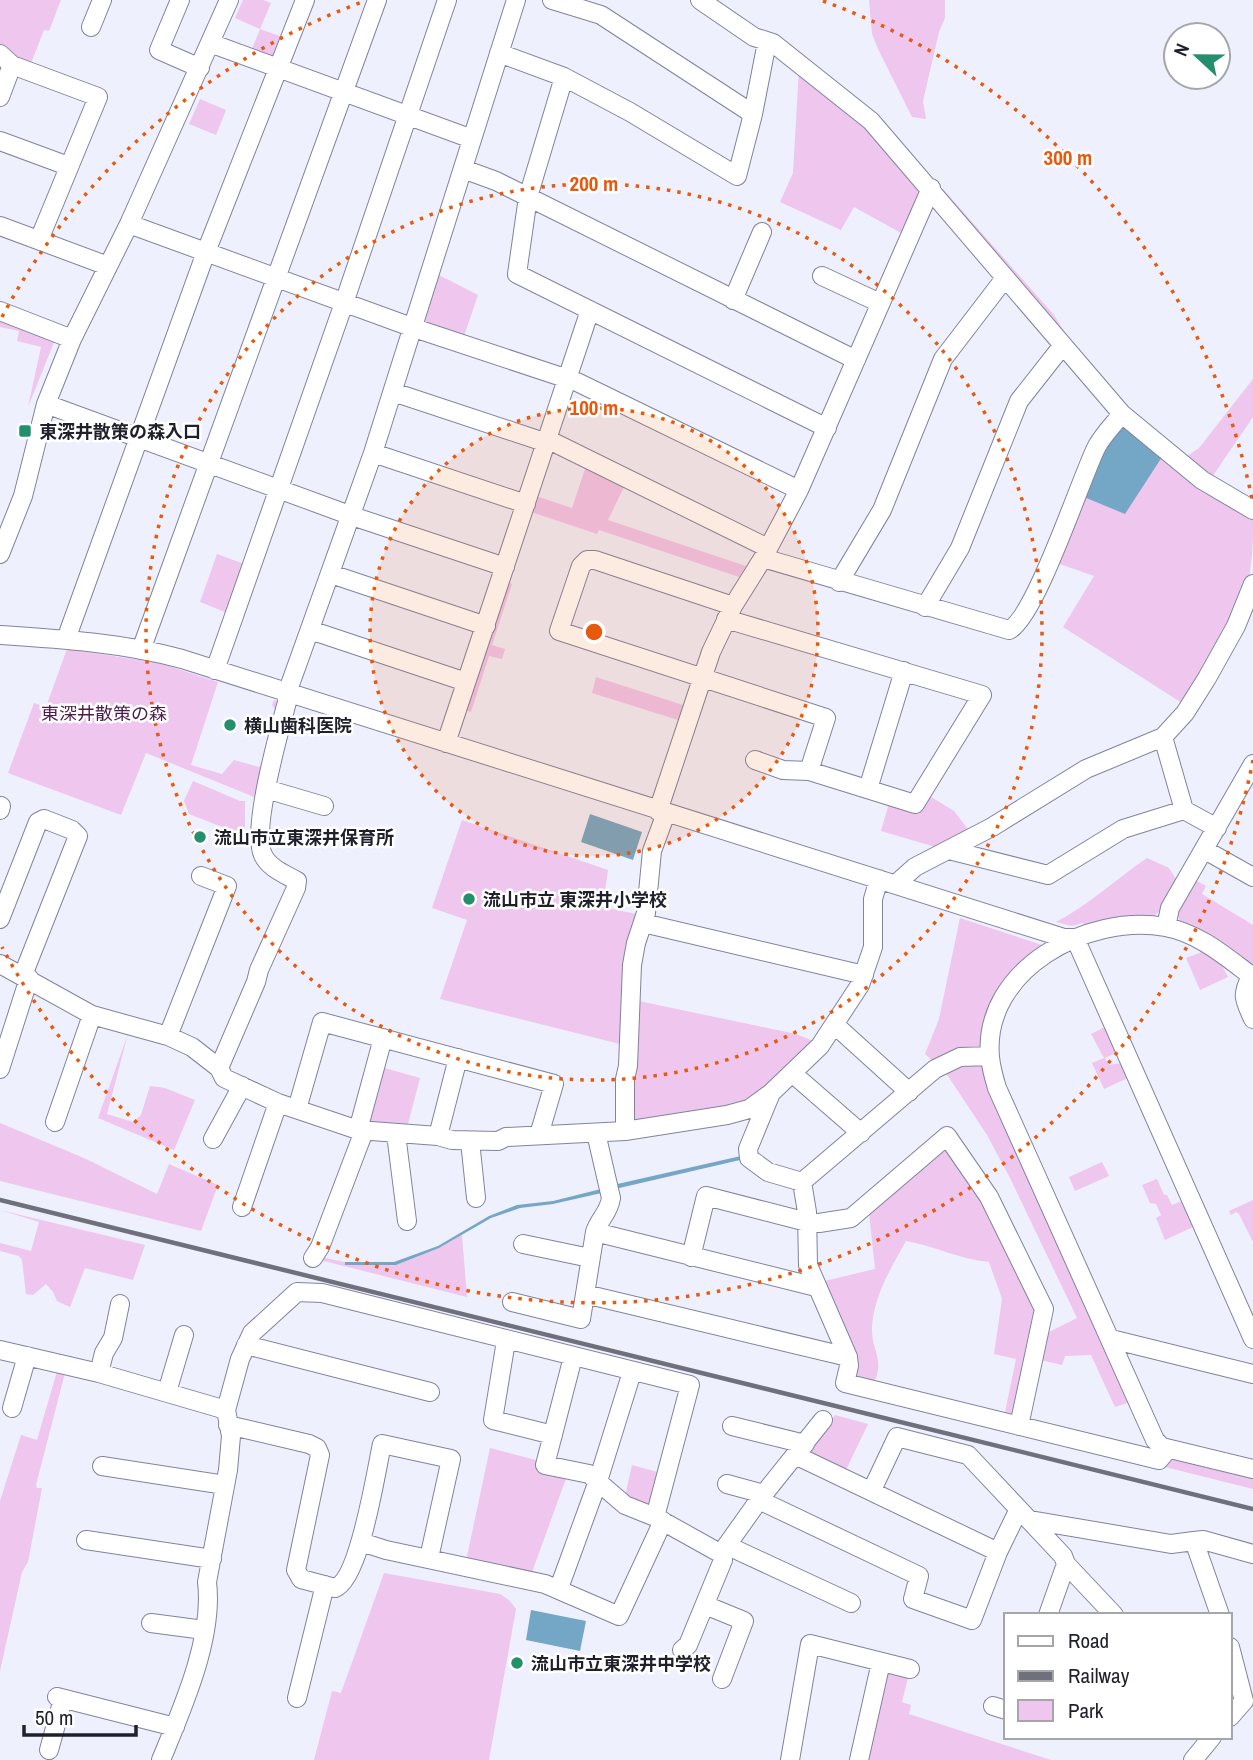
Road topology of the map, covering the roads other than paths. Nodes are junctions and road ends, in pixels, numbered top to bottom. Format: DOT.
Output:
graph roads {
  1 [pos="180,0"];
  2 [pos="229,0"];
  3 [pos="305,0"];
  4 [pos="377,0"];
  5 [pos="447,0"];
  6 [pos="516,0"];
  7 [pos="552,0"];
  8 [pos="701,0"];
  9 [pos="99,1"];
  10 [pos="91,27"];
  11 [pos="767,42"];
  12 [pos="210,43"];
  13 [pos="499,53"];
  14 [pos="6,60"];
  15 [pos="200,68"];
  16 [pos="278,68"];
  17 [pos="564,77"];
  18 [pos="344,93"];
  19 [pos="0,97"];
  20 [pos="753,114"];
  21 [pos="408,116"];
  22 [pos="472,139"];
  23 [pos="0,141"];
  24 [pos="68,166"];
  25 [pos="463,169"];
  26 [pos="931,188"];
  27 [pos="528,197"];
  28 [pos="129,224"];
  29 [pos="0,226"];
  30 [pos="762,232"];
  31 [pos="39,240"];
  32 [pos="206,252"];
  33 [pos="108,265"];
  34 [pos="822,276"];
  35 [pos="278,278"];
  36 [pos="1005,278"];
  37 [pos="733,300"];
  38 [pos="344,303"];
  39 [pos="880,303"];
  40 [pos="590,310"];
  41 [pos="0,311"];
  42 [pos="414,328"];
  43 [pos="72,339"];
  44 [pos="1063,345"];
  45 [pos="856,360"];
  46 [pos="568,380"];
  47 [pos="393,392"];
  48 [pos="46,404"];
  49 [pos="1122,414"];
  50 [pos="827,428"];
  51 [pos="139,438"];
  52 [pos="547,443"];
  53 [pos="373,453"];
  54 [pos="209,464"];
  55 [pos="279,489"];
  56 [pos="799,490"];
  57 [pos="526,504"];
  58 [pos="1253,510"];
  59 [pos="352,516"];
  60 [pos="765,553"];
  61 [pos="0,554"];
  62 [pos="505,567"];
  63 [pos="331,574"];
  64 [pos="839,582"];
  65 [pos="1253,584"];
  66 [pos="925,607"];
  67 [pos="729,612"];
  68 [pos="486,626"];
  69 [pos="310,629"];
  70 [pos="0,635"];
  71 [pos="68,640"];
  72 [pos="141,650"];
  73 [pos="215,670"];
  74 [pos="904,671"];
  75 [pos="701,679"];
  76 [pos="467,682"];
  77 [pos="287,693"];
  78 [pos="1163,737"];
  79 [pos="446,743"];
  80 [pos="755,760"];
  81 [pos="1253,764"];
  82 [pos="809,771"];
  83 [pos="266,789"];
  84 [pos="868,789"];
  85 [pos="324,806"];
  86 [pos="1184,810"];
  87 [pos="662,812"];
  88 [pos="1217,828"];
  89 [pos="949,850"];
  90 [pos="1205,850"];
  91 [pos="201,876"];
  92 [pos="1253,877"];
  93 [pos="887,881"];
  94 [pos="0,919"];
  95 [pos="643,923"];
  96 [pos="1166,927"];
  97 [pos="1074,938"];
  98 [pos="0,964"];
  99 [pos="863,975"];
  100 [pos="1252,976"];
  101 [pos="26,977"];
  102 [pos="92,1015"];
  103 [pos="1253,1019"];
  104 [pos="835,1025"];
  105 [pos="168,1036"];
  106 [pos="383,1038"];
  107 [pos="990,1056"];
  108 [pos="458,1058"];
  109 [pos="219,1068"];
  110 [pos="0,1069"];
  111 [pos="792,1073"];
  112 [pos="242,1086"];
  113 [pos="909,1092"];
  114 [pos="771,1093"];
  115 [pos="278,1103"];
  116 [pos="297,1109"];
  117 [pos="55,1122"];
  118 [pos="361,1130"];
  119 [pos="625,1131"];
  120 [pos="596,1133"];
  121 [pos="860,1133"];
  122 [pos="396,1134"];
  123 [pos="540,1135"];
  124 [pos="438,1136"];
  125 [pos="213,1139"];
  126 [pos="470,1141"];
  127 [pos="802,1182"];
  128 [pos="476,1198"];
  129 [pos="242,1207"];
  130 [pos="407,1222"];
  131 [pos="807,1222"];
  132 [pos="595,1232"];
  133 [pos="523,1244"];
  134 [pos="691,1256"];
  135 [pos="313,1258"];
  136 [pos="590,1258"];
  137 [pos="816,1287"];
  138 [pos="585,1294"];
  139 [pos="512,1302"];
  140 [pos="120,1304"];
  141 [pos="184,1335"];
  142 [pos="1111,1339"];
  143 [pos="1253,1339"];
  144 [pos="506,1341"];
  145 [pos="246,1345"];
  146 [pos="0,1350"];
  147 [pos="27,1356"];
  148 [pos="573,1357"];
  149 [pos="848,1357"];
  150 [pos="632,1372"];
  151 [pos="99,1373"];
  152 [pos="1253,1374"];
  153 [pos="167,1392"];
  154 [pos="430,1392"];
  155 [pos="12,1408"];
  156 [pos="227,1418"];
  157 [pos="823,1420"];
  158 [pos="732,1426"];
  159 [pos="1018,1426"];
  160 [pos="553,1434"];
  161 [pos="800,1449"];
  162 [pos="1168,1449"];
  163 [pos="102,1466"];
  164 [pos="1253,1469"];
  165 [pos="598,1481"];
  166 [pos="727,1484"];
  167 [pos="225,1485"];
  168 [pos="872,1490"];
  169 [pos="762,1497"];
  170 [pos="1024,1515"];
  171 [pos="659,1519"];
  172 [pos="86,1540"];
  173 [pos="1194,1541"];
  174 [pos="361,1542"];
  175 [pos="725,1549"];
  176 [pos="998,1552"];
  177 [pos="1253,1554"];
  178 [pos="429,1558"];
  179 [pos="212,1559"];
  180 [pos="1066,1564"];
  181 [pos="325,1585"];
  182 [pos="559,1588"];
  183 [pos="851,1603"];
  184 [pos="705,1605"];
  185 [pos="1049,1613"];
  186 [pos="1112,1613"];
  187 [pos="1219,1613"];
  188 [pos="151,1623"];
  189 [pos="204,1630"];
  190 [pos="681,1650"];
  191 [pos="1232,1655"];
  192 [pos="881,1662"];
  193 [pos="910,1669"];
  194 [pos="722,1679"];
  195 [pos="298,1699"];
  196 [pos="1232,1715"];
  197 [pos="175,1727"];
  198 [pos="1210,1739"];
  199 [pos="49,1750"];
  200 [pos="161,1760"];
  201 [pos="790,1760"];
  202 [pos="859,1760"];
  203 [pos="1193,1760"];
  1 -- 15 [label="street"];
  2 -- 12 [label="street"];
  3 -- 16 [label="street"];
  4 -- 18 [label="street"];
  5 -- 21 [label="street"];
  6 -- 13 [label="street"];
  7 -- 20 [label="street"];
  8 -- 11 [label="street"];
  9 -- 10 [label="street"];
  11 -- 20 [label="street"];
  11 -- 26 [label="street"];
  12 -- 15 [label="street"];
  12 -- 16 [label="street"];
  13 -- 17 [label="street"];
  13 -- 22 [label="street"];
  14 -- 19 [label="street"];
  14 -- 24 [label="street"];
  15 -- 28 [label="street"];
  16 -- 18 [label="street"];
  16 -- 32 [label="street"];
  17 -- 20 [label="street"];
  17 -- 27 [label="street"];
  18 -- 21 [label="street"];
  18 -- 35 [label="street"];
  21 -- 22 [label="street"];
  21 -- 38 [label="street"];
  22 -- 25 [label="street"];
  23 -- 24 [label="street"];
  24 -- 31 [label="street"];
  25 -- 27 [label="street"];
  25 -- 42 [label="street"];
  26 -- 36 [label="street"];
  26 -- 39 [label="street"];
  27 -- 37 [label="street"];
  27 -- 40 [label="street"];
  28 -- 32 [label="street"];
  28 -- 33 [label="street"];
  29 -- 31 [label="street"];
  30 -- 37 [label="street"];
  31 -- 33 [label="street"];
  32 -- 35 [label="street"];
  32 -- 51 [label="street"];
  33 -- 43 [label="street"];
  34 -- 39 [label="street"];
  35 -- 38 [label="street"];
  35 -- 54 [label="street"];
  36 -- 44 [label="street"];
  36 -- 64 [label="street"];
  37 -- 45 [label="street"];
  38 -- 42 [label="street"];
  38 -- 55 [label="street"];
  39 -- 45 [label="street"];
  40 -- 46 [label="street"];
  40 -- 50 [label="street"];
  41 -- 43 [label="street"];
  42 -- 46 [label="street"];
  42 -- 47 [label="street"];
  43 -- 48 [label="street"];
  44 -- 49 [label="street"];
  44 -- 66 [label="street"];
  45 -- 50 [label="street"];
  46 -- 52 [label="street"];
  46 -- 56 [label="street"];
  47 -- 52 [label="street"];
  47 -- 53 [label="street"];
  48 -- 51 [label="street"];
  48 -- 61 [label="street"];
  49 -- 58 [label="street"];
  49 -- 66 [label="street"];
  50 -- 56 [label="street"];
  51 -- 54 [label="street"];
  51 -- 71 [label="street"];
  52 -- 57 [label="street"];
  52 -- 60 [label="street"];
  53 -- 57 [label="street"];
  53 -- 59 [label="street"];
  54 -- 55 [label="street"];
  54 -- 72 [label="street"];
  55 -- 59 [label="street"];
  55 -- 73 [label="street"];
  56 -- 60 [label="street"];
  57 -- 62 [label="street"];
  59 -- 62 [label="street"];
  59 -- 63 [label="street"];
  60 -- 64 [label="street"];
  60 -- 67 [label="street"];
  62 -- 68 [label="street"];
  63 -- 68 [label="street"];
  63 -- 69 [label="street"];
  64 -- 66 [label="street"];
  65 -- 78 [label="street"];
  67 -- 74 [label="street"];
  67 -- 75 [label="street"];
  67 -- 75 [label="street"];
  68 -- 76 [label="street"];
  69 -- 76 [label="street"];
  69 -- 77 [label="street"];
  70 -- 71 [label="street"];
  71 -- 72 [label="street"];
  72 -- 73 [label="street"];
  73 -- 77 [label="street"];
  74 -- 84 [label="street"];
  74 -- 84 [label="street"];
  75 -- 82 [label="street"];
  75 -- 87 [label="street"];
  76 -- 79 [label="street"];
  77 -- 79 [label="street"];
  77 -- 83 [label="street"];
  78 -- 86 [label="street"];
  78 -- 89 [label="street"];
  79 -- 87 [label="street"];
  80 -- 82 [label="street"];
  81 -- 88 [label="street"];
  82 -- 84 [label="street"];
  83 -- 85 [label="street"];
  83 -- 109 [label="street"];
  86 -- 88 [label="street"];
  86 -- 89 [label="street"];
  87 -- 93 [label="street"];
  87 -- 95 [label="street"];
  88 -- 90 [label="street"];
  89 -- 93 [label="street"];
  90 -- 92 [label="street"];
  90 -- 96 [label="street"];
  91 -- 105 [label="street"];
  93 -- 97 [label="street"];
  93 -- 99 [label="street"];
  94 -- 101 [label="street"];
  95 -- 99 [label="street"];
  95 -- 119 [label="street"];
  96 -- 97 [label="street"];
  96 -- 100 [label="street"];
  97 -- 107 [label="street"];
  97 -- 143 [label="street"];
  98 -- 101 [label="street"];
  99 -- 104 [label="street"];
  100 -- 103 [label="street"];
  101 -- 102 [label="street"];
  101 -- 110 [label="street"];
  102 -- 105 [label="street"];
  102 -- 117 [label="street"];
  104 -- 111 [label="street"];
  104 -- 113 [label="street"];
  105 -- 109 [label="street"];
  106 -- 108 [label="street"];
  106 -- 116 [label="street"];
  106 -- 118 [label="street"];
  107 -- 113 [label="street"];
  107 -- 142 [label="street"];
  108 -- 123 [label="street"];
  108 -- 124 [label="street"];
  109 -- 112 [label="street"];
  111 -- 114 [label="street"];
  111 -- 121 [label="street"];
  112 -- 115 [label="street"];
  112 -- 125 [label="street"];
  113 -- 121 [label="street"];
  114 -- 119 [label="street"];
  114 -- 127 [label="street"];
  115 -- 116 [label="street"];
  115 -- 129 [label="street"];
  116 -- 118 [label="street"];
  118 -- 122 [label="street"];
  118 -- 135 [label="street"];
  119 -- 120 [label="street"];
  120 -- 123 [label="street"];
  120 -- 132 [label="street"];
  121 -- 127 [label="street"];
  122 -- 124 [label="street"];
  122 -- 130 [label="street"];
  123 -- 126 [label="street"];
  124 -- 126 [label="street"];
  126 -- 128 [label="street"];
  127 -- 131 [label="street"];
  131 -- 134 [label="street"];
  131 -- 137 [label="street"];
  131 -- 159 [label="street"];
  132 -- 134 [label="street"];
  132 -- 136 [label="street"];
  133 -- 136 [label="street"];
  134 -- 137 [label="street"];
  136 -- 138 [label="street"];
  137 -- 149 [label="street"];
  138 -- 139 [label="street"];
  138 -- 149 [label="street"];
  140 -- 151 [label="street"];
  141 -- 153 [label="street"];
  142 -- 152 [label="street"];
  142 -- 162 [label="street"];
  144 -- 145 [label="street"];
  144 -- 148 [label="street"];
  144 -- 160 [label="street"];
  145 -- 154 [label="street"];
  145 -- 156 [label="street"];
  146 -- 147 [label="street"];
  147 -- 151 [label="street"];
  147 -- 155 [label="street"];
  148 -- 150 [label="street"];
  148 -- 160 [label="street"];
  149 -- 159 [label="street"];
  150 -- 165 [label="street"];
  150 -- 171 [label="street"];
  151 -- 153 [label="street"];
  153 -- 156 [label="street"];
  156 -- 167 [label="street"];
  156 -- 181 [label="street"];
  157 -- 161 [label="street"];
  158 -- 161 [label="street"];
  159 -- 162 [label="street"];
  160 -- 165 [label="street"];
  161 -- 168 [label="street"];
  161 -- 169 [label="street"];
  162 -- 164 [label="street"];
  163 -- 167 [label="street"];
  165 -- 171 [label="street"];
  165 -- 182 [label="street"];
  166 -- 169 [label="street"];
  167 -- 179 [label="street"];
  168 -- 170 [label="street"];
  168 -- 176 [label="street"];
  169 -- 175 [label="street"];
  169 -- 176 [label="street"];
  170 -- 173 [label="street"];
  170 -- 176 [label="street"];
  170 -- 180 [label="street"];
  171 -- 175 [label="street"];
  171 -- 182 [label="street"];
  172 -- 179 [label="street"];
  173 -- 177 [label="street"];
  173 -- 187 [label="street"];
  174 -- 178 [label="street"];
  174 -- 178 [label="street"];
  174 -- 181 [label="street"];
  175 -- 183 [label="street"];
  175 -- 184 [label="street"];
  178 -- 182 [label="street"];
  179 -- 189 [label="street"];
  180 -- 185 [label="street"];
  180 -- 186 [label="street"];
  181 -- 195 [label="street"];
  184 -- 190 [label="street"];
  184 -- 194 [label="street"];
  188 -- 189 [label="street"];
  189 -- 197 [label="street"];
  191 -- 196 [label="street"];
  192 -- 193 [label="street"];
  192 -- 201 [label="street"];
  192 -- 202 [label="street"];
  197 -- 199 [label="street"];
  197 -- 200 [label="street"];
  198 -- 203 [label="street"];
}
